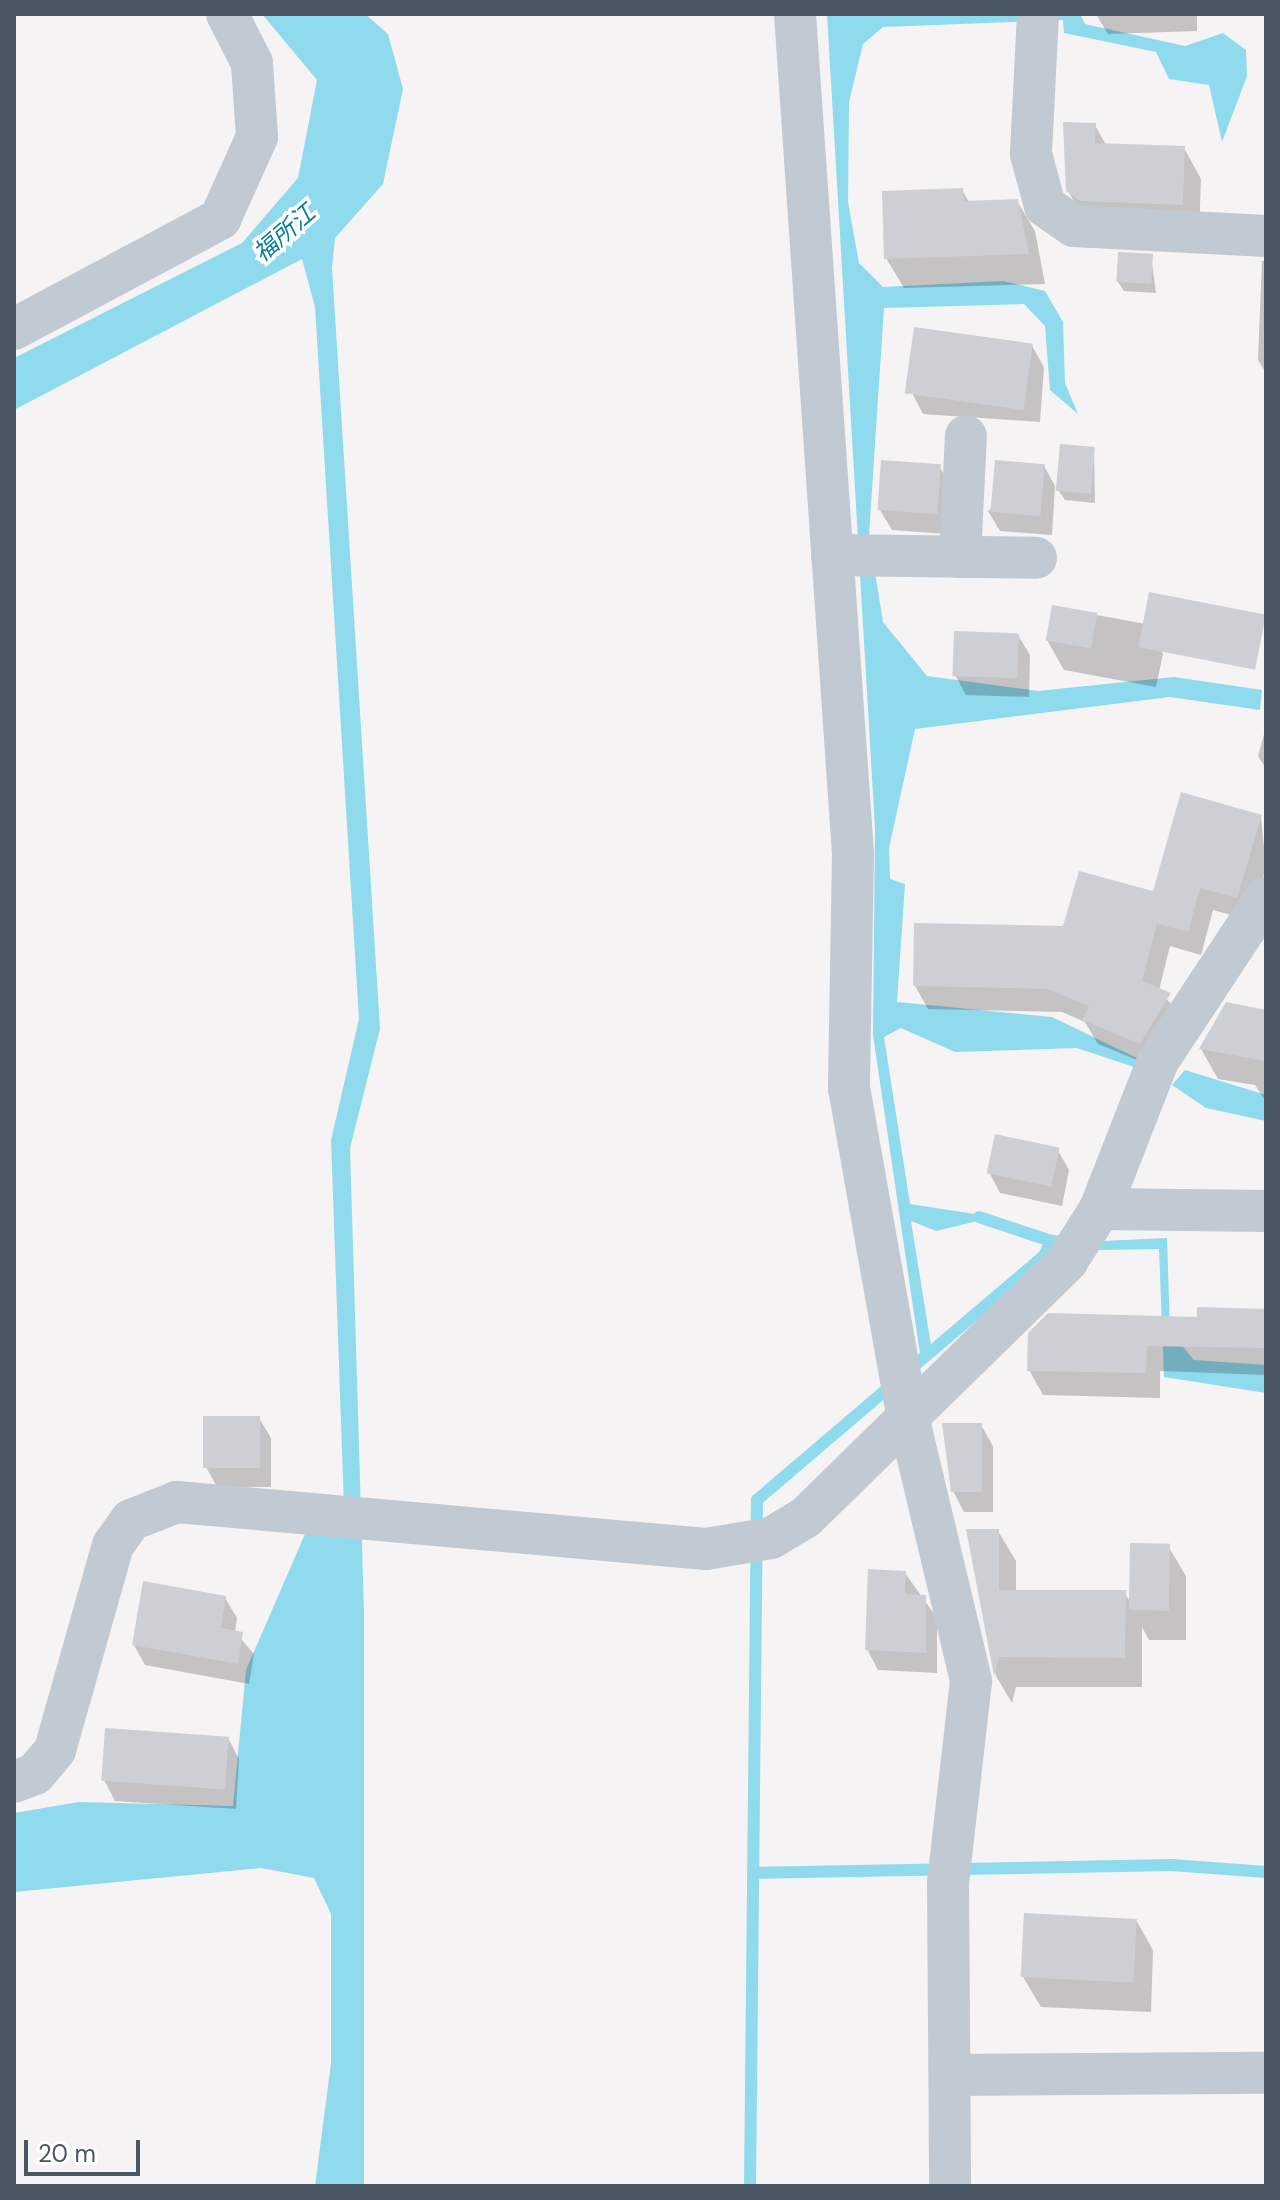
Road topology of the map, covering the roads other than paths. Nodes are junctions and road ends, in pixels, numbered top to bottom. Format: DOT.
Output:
graph roads {
  1 [pos="227,14"];
  2 [pos="795,14"];
  3 [pos="1037,23"];
  4 [pos="1266,236"];
  5 [pos="14,329"];
  6 [pos="966,436"];
  7 [pos="855,556"];
  8 [pos="960,557"];
  9 [pos="1036,558"];
  10 [pos="1266,897"];
  11 [pos="1266,1211"];
  12 [pos="1085,1232"];
  13 [pos="907,1412"];
  14 [pos="14,1782"];
  15 [pos="1266,2073"];
  16 [pos="952,2075"];
  17 [pos="950,2186"];
  1 -- 5 [label="street"];
  2 -- 7 [label="street"];
  3 -- 4 [label="street"];
  6 -- 8 [label="street"];
  7 -- 8 [label="street"];
  7 -- 13 [label="street"];
  8 -- 9 [label="street"];
  10 -- 12 [label="street"];
  11 -- 12 [label="street"];
  12 -- 13 [label="street"];
  13 -- 14 [label="street"];
  13 -- 16 [label="street"];
  15 -- 16 [label="street"];
  16 -- 17 [label="street"];
}
